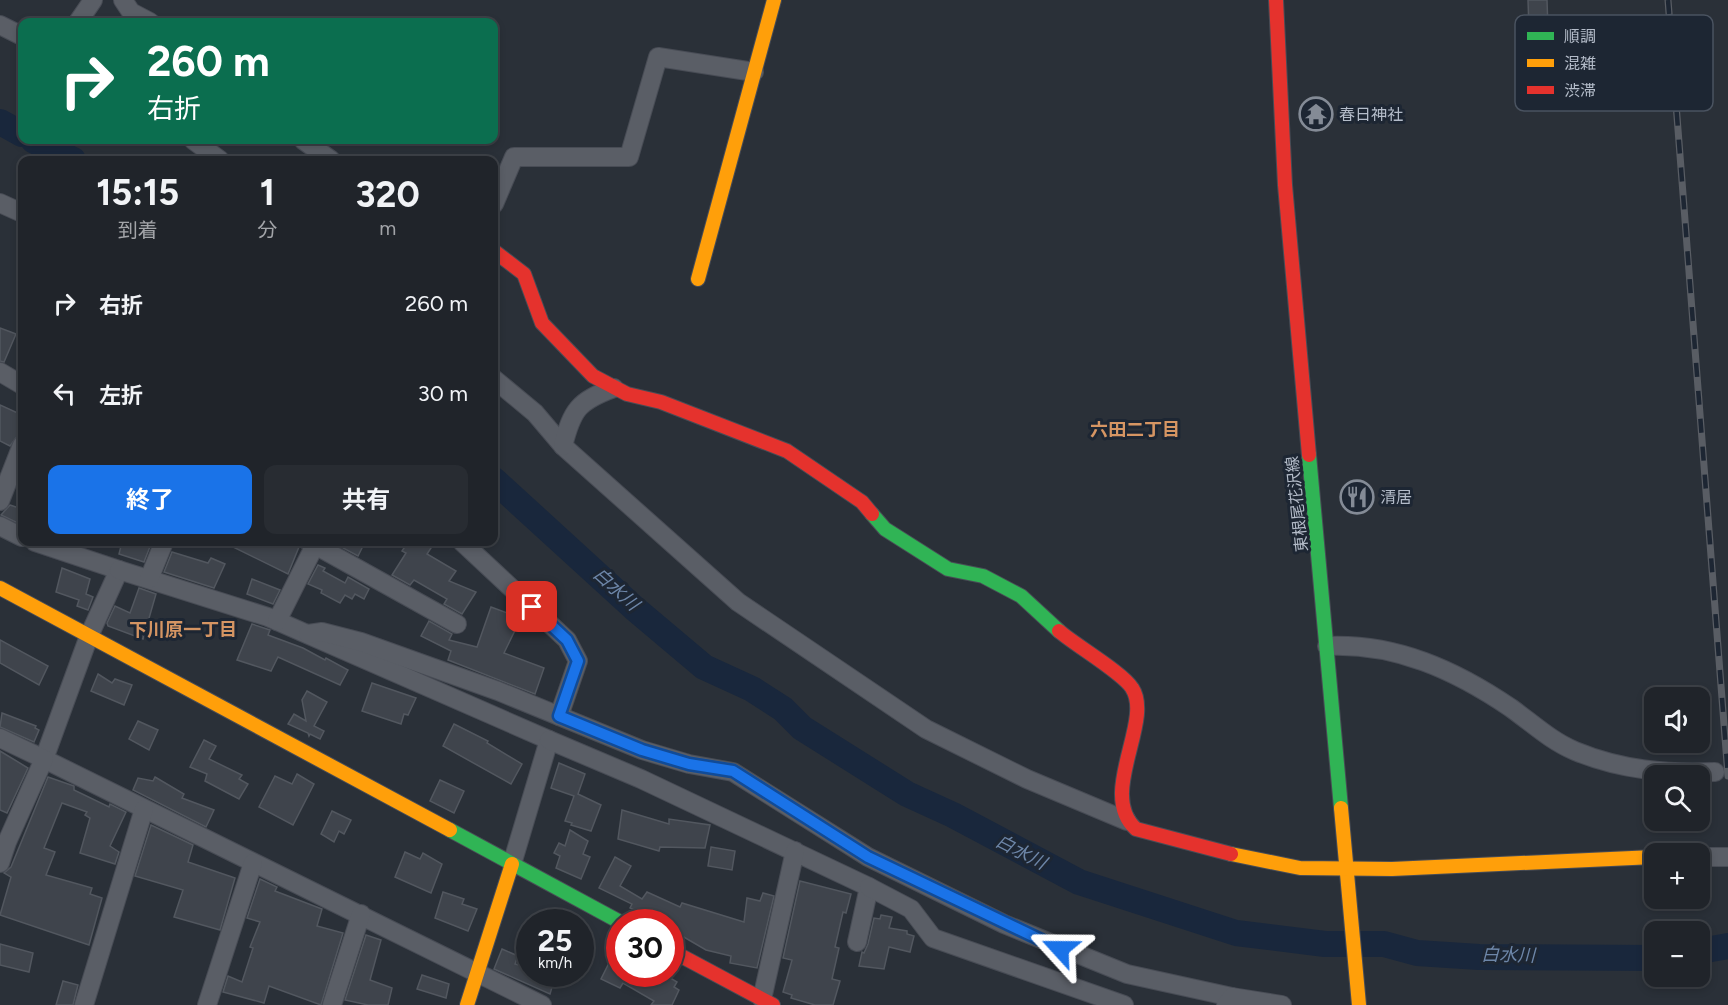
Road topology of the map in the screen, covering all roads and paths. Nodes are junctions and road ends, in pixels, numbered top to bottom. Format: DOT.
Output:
graph roads {
  1 [pos="93,0"];
  2 [pos="123,0"];
  3 [pos="774,0"];
  4 [pos="1276,0"];
  5 [pos="81,18"];
  6 [pos="142,18"];
  7 [pos="0,25"];
  8 [pos="18,34"];
  9 [pos="754,72"];
  10 [pos="198,144"];
  11 [pos="309,144"];
  12 [pos="215,156"];
  13 [pos="325,156"];
  14 [pos="498,195"];
  15 [pos="0,203"];
  16 [pos="18,211"];
  17 [pos="498,253"];
  18 [pos="699,279"];
  19 [pos="0,372"];
  20 [pos="498,382"];
  21 [pos="18,383"];
  22 [pos="614,388"];
  23 [pos="563,446"];
  24 [pos="18,455"];
  25 [pos="0,501"];
  26 [pos="0,526"];
  27 [pos="18,535"];
  28 [pos="47,546"];
  29 [pos="162,546"];
  30 [pos="313,546"];
  31 [pos="319,546"];
  32 [pos="466,546"];
  33 [pos="119,570"];
  34 [pos="149,579"];
  35 [pos="0,588"];
  36 [pos="277,621"];
  37 [pos="457,624"];
  38 [pos="308,634"];
  39 [pos="89,636"];
  40 [pos="1327,646"];
  41 [pos="559,716"];
  42 [pos="0,738"];
  43 [pos="549,740"];
  44 [pos="44,759"];
  45 [pos="1715,772"];
  46 [pos="144,809"];
  47 [pos="1127,820"];
  48 [pos="795,850"];
  49 [pos="1644,857"];
  50 [pos="1710,857"];
  51 [pos="1728,857"];
  52 [pos="0,863"];
  53 [pos="253,863"];
  54 [pos="512,864"];
  55 [pos="1347,872"];
  56 [pos="869,887"];
  57 [pos="361,914"];
  58 [pos="606,914"];
  59 [pos="857,942"];
  60 [pos="684,957"];
  61 [pos="477,973"];
  62 [pos="1229,1001"];
  63 [pos="768,1002"];
  64 [pos="84,1005"];
  65 [pos="207,1005"];
  66 [pos="332,1005"];
  67 [pos="467,1005"];
  68 [pos="542,1005"];
  69 [pos="1124,1005"];
  70 [pos="1282,1005"];
  71 [pos="1359,1005"];
  1 -- 5 [label="street"];
  2 -- 6 [label="street"];
  3 -- 9 [label="street"];
  4 -- 40 [label="street, 東根尾花沢線"];
  7 -- 8 [label="street"];
  9 -- 14 [label="street"];
  9 -- 18 [label="street"];
  10 -- 12 [label="street"];
  11 -- 13 [label="street"];
  15 -- 16 [label="street"];
  17 -- 22 [label="street"];
  19 -- 21 [label="street"];
  20 -- 23 [label="street"];
  22 -- 23 [label="street"];
  22 -- 47 [label="street"];
  23 -- 47 [label="street"];
  24 -- 25 [label="street"];
  26 -- 27 [label="street"];
  28 -- 33 [label="street"];
  29 -- 34 [label="street"];
  30 -- 36 [label="street"];
  31 -- 37 [label="street"];
  32 -- 41 [label="street"];
  33 -- 34 [label="street"];
  33 -- 39 [label="street"];
  34 -- 36 [label="street"];
  35 -- 39 [label="street"];
  36 -- 38 [label="street"];
  38 -- 41 [label="street"];
  38 -- 43 [label="street"];
  39 -- 44 [label="street"];
  39 -- 54 [label="street"];
  40 -- 45 [label="street"];
  40 -- 55 [label="street, 東根尾花沢線"];
  41 -- 62 [label="street"];
  42 -- 44 [label="street"];
  43 -- 48 [label="street"];
  43 -- 54 [label="street"];
  44 -- 46 [label="street"];
  44 -- 52 [label="street"];
  46 -- 53 [label="street"];
  46 -- 64 [label="street"];
  47 -- 55 [label="street"];
  48 -- 56 [label="street"];
  48 -- 63 [label="street"];
  49 -- 55 [label="street"];
  50 -- 51 [label="street"];
  53 -- 57 [label="street"];
  53 -- 65 [label="street"];
  54 -- 58 [label="street"];
  54 -- 61 [label="street"];
  55 -- 71 [label="street, 東根尾花沢線"];
  56 -- 59 [label="street"];
  56 -- 69 [label="street"];
  57 -- 61 [label="street"];
  57 -- 66 [label="street"];
  60 -- 63 [label="street"];
  61 -- 67 [label="street"];
  61 -- 68 [label="street"];
  62 -- 70 [label="street"];
}
